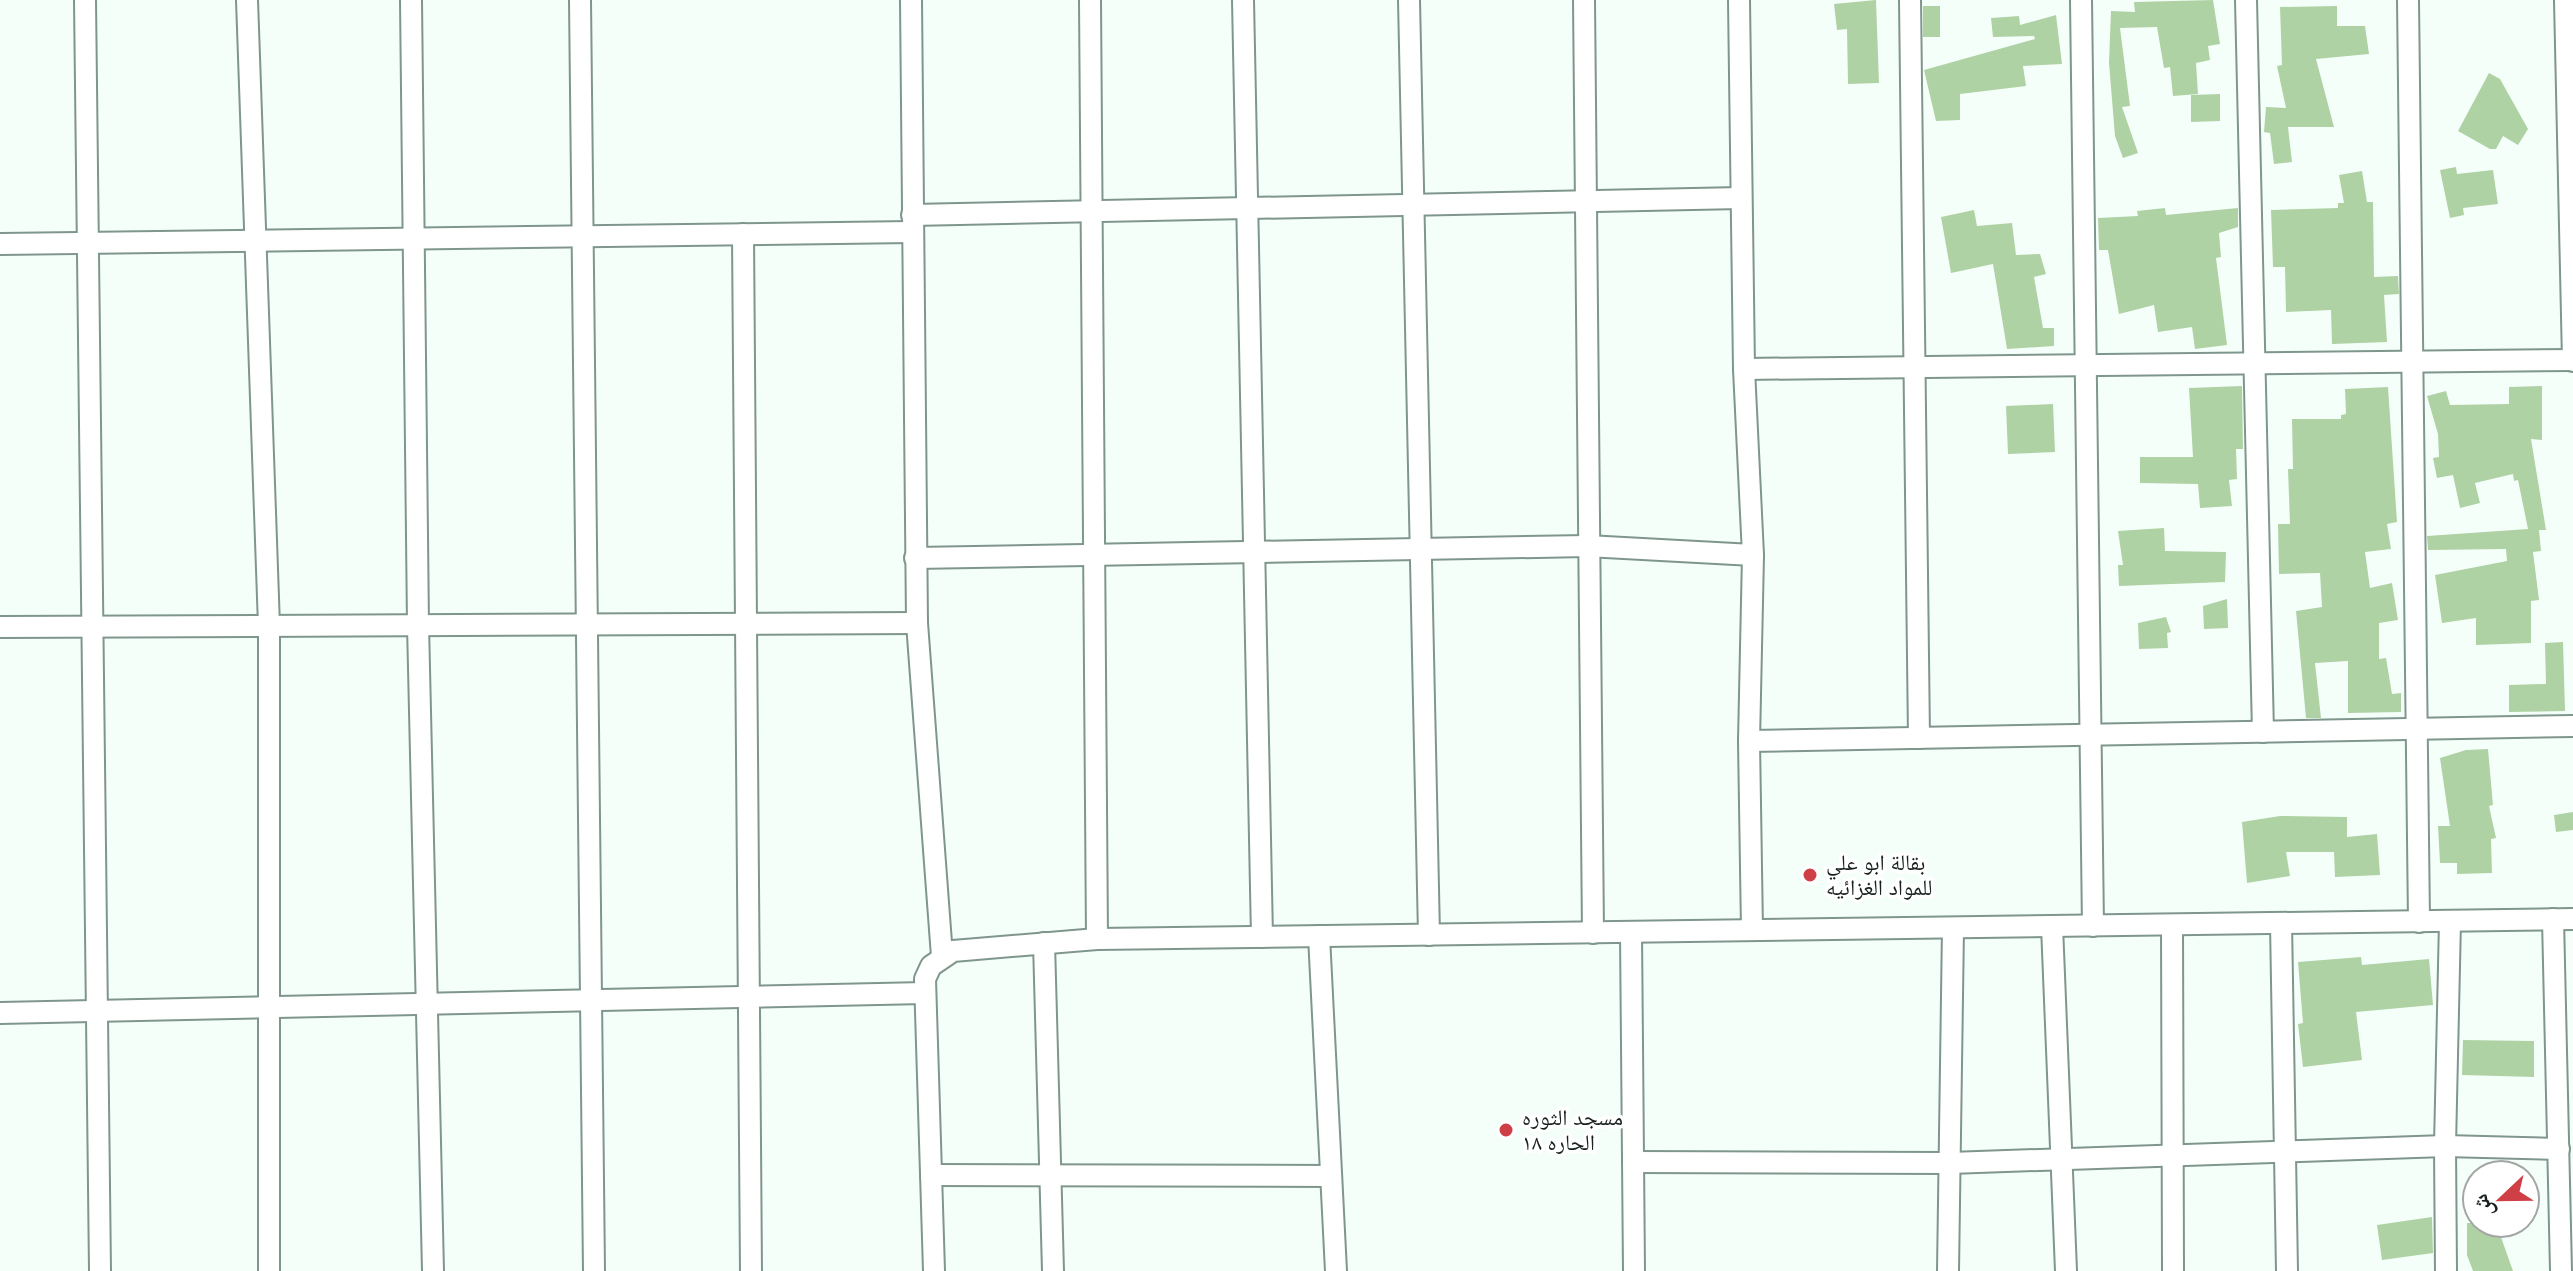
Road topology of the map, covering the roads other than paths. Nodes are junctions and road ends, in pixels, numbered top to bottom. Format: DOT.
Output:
graph roads {
  1 [pos="85,0"];
  2 [pos="247,0"];
  3 [pos="411,0"];
  4 [pos="580,0"];
  5 [pos="911,0"];
  6 [pos="1090,0"];
  7 [pos="1243,0"];
  8 [pos="1409,0"];
  9 [pos="1584,0"];
  10 [pos="1739,0"];
  11 [pos="1910,0"];
  12 [pos="2081,0"];
  13 [pos="2246,0"];
  14 [pos="2408,0"];
  15 [pos="2565,0"];
  16 [pos="1741,198"];
  17 [pos="1583,201"];
  18 [pos="1412,205"];
  19 [pos="1249,208"];
  20 [pos="1091,211"];
  21 [pos="912,223"];
  22 [pos="743,234"];
  23 [pos="582,236"];
  24 [pos="412,239"];
  25 [pos="255,241"];
  26 [pos="87,243"];
  27 [pos="0,244"];
  28 [pos="2573,360"];
  29 [pos="2412,362"];
  30 [pos="2255,364"];
  31 [pos="2085,366"];
  32 [pos="1915,367"];
  33 [pos="1744,369"];
  34 [pos="1587,546"];
  35 [pos="1419,547"];
  36 [pos="1255,551"];
  37 [pos="1093,554"];
  38 [pos="1753,555"];
  39 [pos="915,558"];
  40 [pos="917,623"];
  41 [pos="587,624"];
  42 [pos="746,624"];
  43 [pos="418,625"];
  44 [pos="269,626"];
  45 [pos="0,627"];
  46 [pos="91,627"];
  47 [pos="2573,726"];
  48 [pos="2416,729"];
  49 [pos="2263,732"];
  50 [pos="2089,735"];
  51 [pos="1919,738"];
  52 [pos="1749,741"];
  53 [pos="2563,919"];
  54 [pos="2450,921"];
  55 [pos="2419,922"];
  56 [pos="2281,923"];
  57 [pos="2172,925"];
  58 [pos="2052,926"];
  59 [pos="2093,926"];
  60 [pos="1953,928"];
  61 [pos="1752,930"];
  62 [pos="1631,932"];
  63 [pos="1593,933"];
  64 [pos="1429,935"];
  65 [pos="1319,936"];
  66 [pos="1262,937"];
  67 [pos="1097,939"];
  68 [pos="1044,943"];
  69 [pos="942,956"];
  70 [pos="925,993"];
  71 [pos="749,997"];
  72 [pos="591,1000"];
  73 [pos="426,1004"];
  74 [pos="269,1007"];
  75 [pos="96,1011"];
  76 [pos="0,1013"];
  77 [pos="2445,1146"];
  78 [pos="2559,1149"];
  79 [pos="2285,1150"];
  80 [pos="2173,1153"];
  81 [pos="2061,1158"];
  82 [pos="1633,1162"];
  83 [pos="1950,1163"];
  84 [pos="931,1175"];
  85 [pos="1049,1175"];
  86 [pos="1331,1176"];
  87 [pos="100,1271"];
  88 [pos="269,1271"];
  89 [pos="433,1271"];
  90 [pos="594,1271"];
  91 [pos="751,1271"];
  92 [pos="934,1271"];
  93 [pos="1053,1271"];
  94 [pos="1336,1271"];
  95 [pos="1634,1271"];
  96 [pos="1948,1271"];
  97 [pos="2066,1271"];
  98 [pos="2173,1271"];
  99 [pos="2287,1271"];
  100 [pos="2446,1271"];
  101 [pos="2561,1271"];
  1 -- 26 [label="street"];
  2 -- 25 [label="street"];
  3 -- 24 [label="street"];
  4 -- 23 [label="street"];
  5 -- 21 [label="street"];
  6 -- 20 [label="street"];
  7 -- 19 [label="street"];
  8 -- 18 [label="street"];
  9 -- 17 [label="street"];
  10 -- 16 [label="street"];
  11 -- 32 [label="street"];
  12 -- 31 [label="street"];
  13 -- 30 [label="street"];
  14 -- 29 [label="street"];
  15 -- 28 [label="street"];
  16 -- 17 [label="street"];
  16 -- 33 [label="street"];
  17 -- 18 [label="street"];
  17 -- 34 [label="street"];
  18 -- 19 [label="street"];
  18 -- 35 [label="street"];
  19 -- 20 [label="street"];
  19 -- 36 [label="street"];
  20 -- 21 [label="street"];
  20 -- 37 [label="street"];
  21 -- 22 [label="street"];
  21 -- 39 [label="street"];
  22 -- 23 [label="street"];
  22 -- 42 [label="street"];
  23 -- 24 [label="street"];
  23 -- 41 [label="street"];
  24 -- 25 [label="street"];
  24 -- 43 [label="street"];
  25 -- 26 [label="street"];
  25 -- 44 [label="street"];
  26 -- 27 [label="street"];
  26 -- 46 [label="street"];
  28 -- 29 [label="street"];
  29 -- 30 [label="street"];
  29 -- 48 [label="street"];
  30 -- 31 [label="street"];
  30 -- 49 [label="street"];
  31 -- 32 [label="street"];
  31 -- 50 [label="street"];
  32 -- 33 [label="street"];
  32 -- 51 [label="street"];
  33 -- 38 [label="street"];
  34 -- 35 [label="street"];
  34 -- 38 [label="street"];
  34 -- 63 [label="street"];
  35 -- 36 [label="street"];
  35 -- 64 [label="street"];
  36 -- 37 [label="street"];
  36 -- 66 [label="street"];
  37 -- 39 [label="street"];
  37 -- 67 [label="street"];
  38 -- 52 [label="street"];
  39 -- 40 [label="street"];
  40 -- 42 [label="street"];
  40 -- 69 [label="street"];
  41 -- 42 [label="street"];
  41 -- 43 [label="street"];
  41 -- 72 [label="street"];
  42 -- 71 [label="street"];
  43 -- 44 [label="street"];
  43 -- 73 [label="street"];
  44 -- 46 [label="street"];
  44 -- 74 [label="street"];
  45 -- 46 [label="street"];
  46 -- 75 [label="street"];
  47 -- 48 [label="street"];
  48 -- 49 [label="street"];
  48 -- 55 [label="street"];
  49 -- 50 [label="street"];
  50 -- 51 [label="street"];
  50 -- 59 [label="street"];
  51 -- 52 [label="street"];
  52 -- 61 [label="street"];
  53 -- 54 [label="street"];
  53 -- 78 [label="street"];
  54 -- 55 [label="street"];
  54 -- 77 [label="street"];
  55 -- 56 [label="street"];
  56 -- 57 [label="street"];
  56 -- 79 [label="street"];
  57 -- 59 [label="street"];
  57 -- 80 [label="street"];
  58 -- 59 [label="street"];
  58 -- 60 [label="street"];
  58 -- 81 [label="street"];
  60 -- 61 [label="street"];
  60 -- 83 [label="street"];
  61 -- 62 [label="street"];
  62 -- 63 [label="street"];
  62 -- 82 [label="street"];
  63 -- 64 [label="street"];
  64 -- 65 [label="street"];
  65 -- 66 [label="street"];
  65 -- 86 [label="street"];
  66 -- 67 [label="street"];
  67 -- 68 [label="street"];
  68 -- 69 [label="street"];
  68 -- 85 [label="street"];
  69 -- 70 [label="street"];
  70 -- 71 [label="street"];
  70 -- 84 [label="street"];
  71 -- 72 [label="street"];
  71 -- 91 [label="street"];
  72 -- 73 [label="street"];
  72 -- 90 [label="street"];
  73 -- 74 [label="street"];
  73 -- 89 [label="street"];
  74 -- 75 [label="street"];
  74 -- 88 [label="street"];
  75 -- 76 [label="street"];
  75 -- 87 [label="street"];
  77 -- 78 [label="street"];
  77 -- 79 [label="street"];
  77 -- 100 [label="street"];
  78 -- 101 [label="street"];
  79 -- 80 [label="street"];
  79 -- 99 [label="street"];
  80 -- 81 [label="street"];
  80 -- 98 [label="street"];
  81 -- 83 [label="street"];
  81 -- 97 [label="street"];
  82 -- 83 [label="street"];
  82 -- 95 [label="street"];
  83 -- 96 [label="street"];
  84 -- 85 [label="street"];
  84 -- 92 [label="street"];
  85 -- 86 [label="street"];
  85 -- 93 [label="street"];
  86 -- 94 [label="street"];
}
